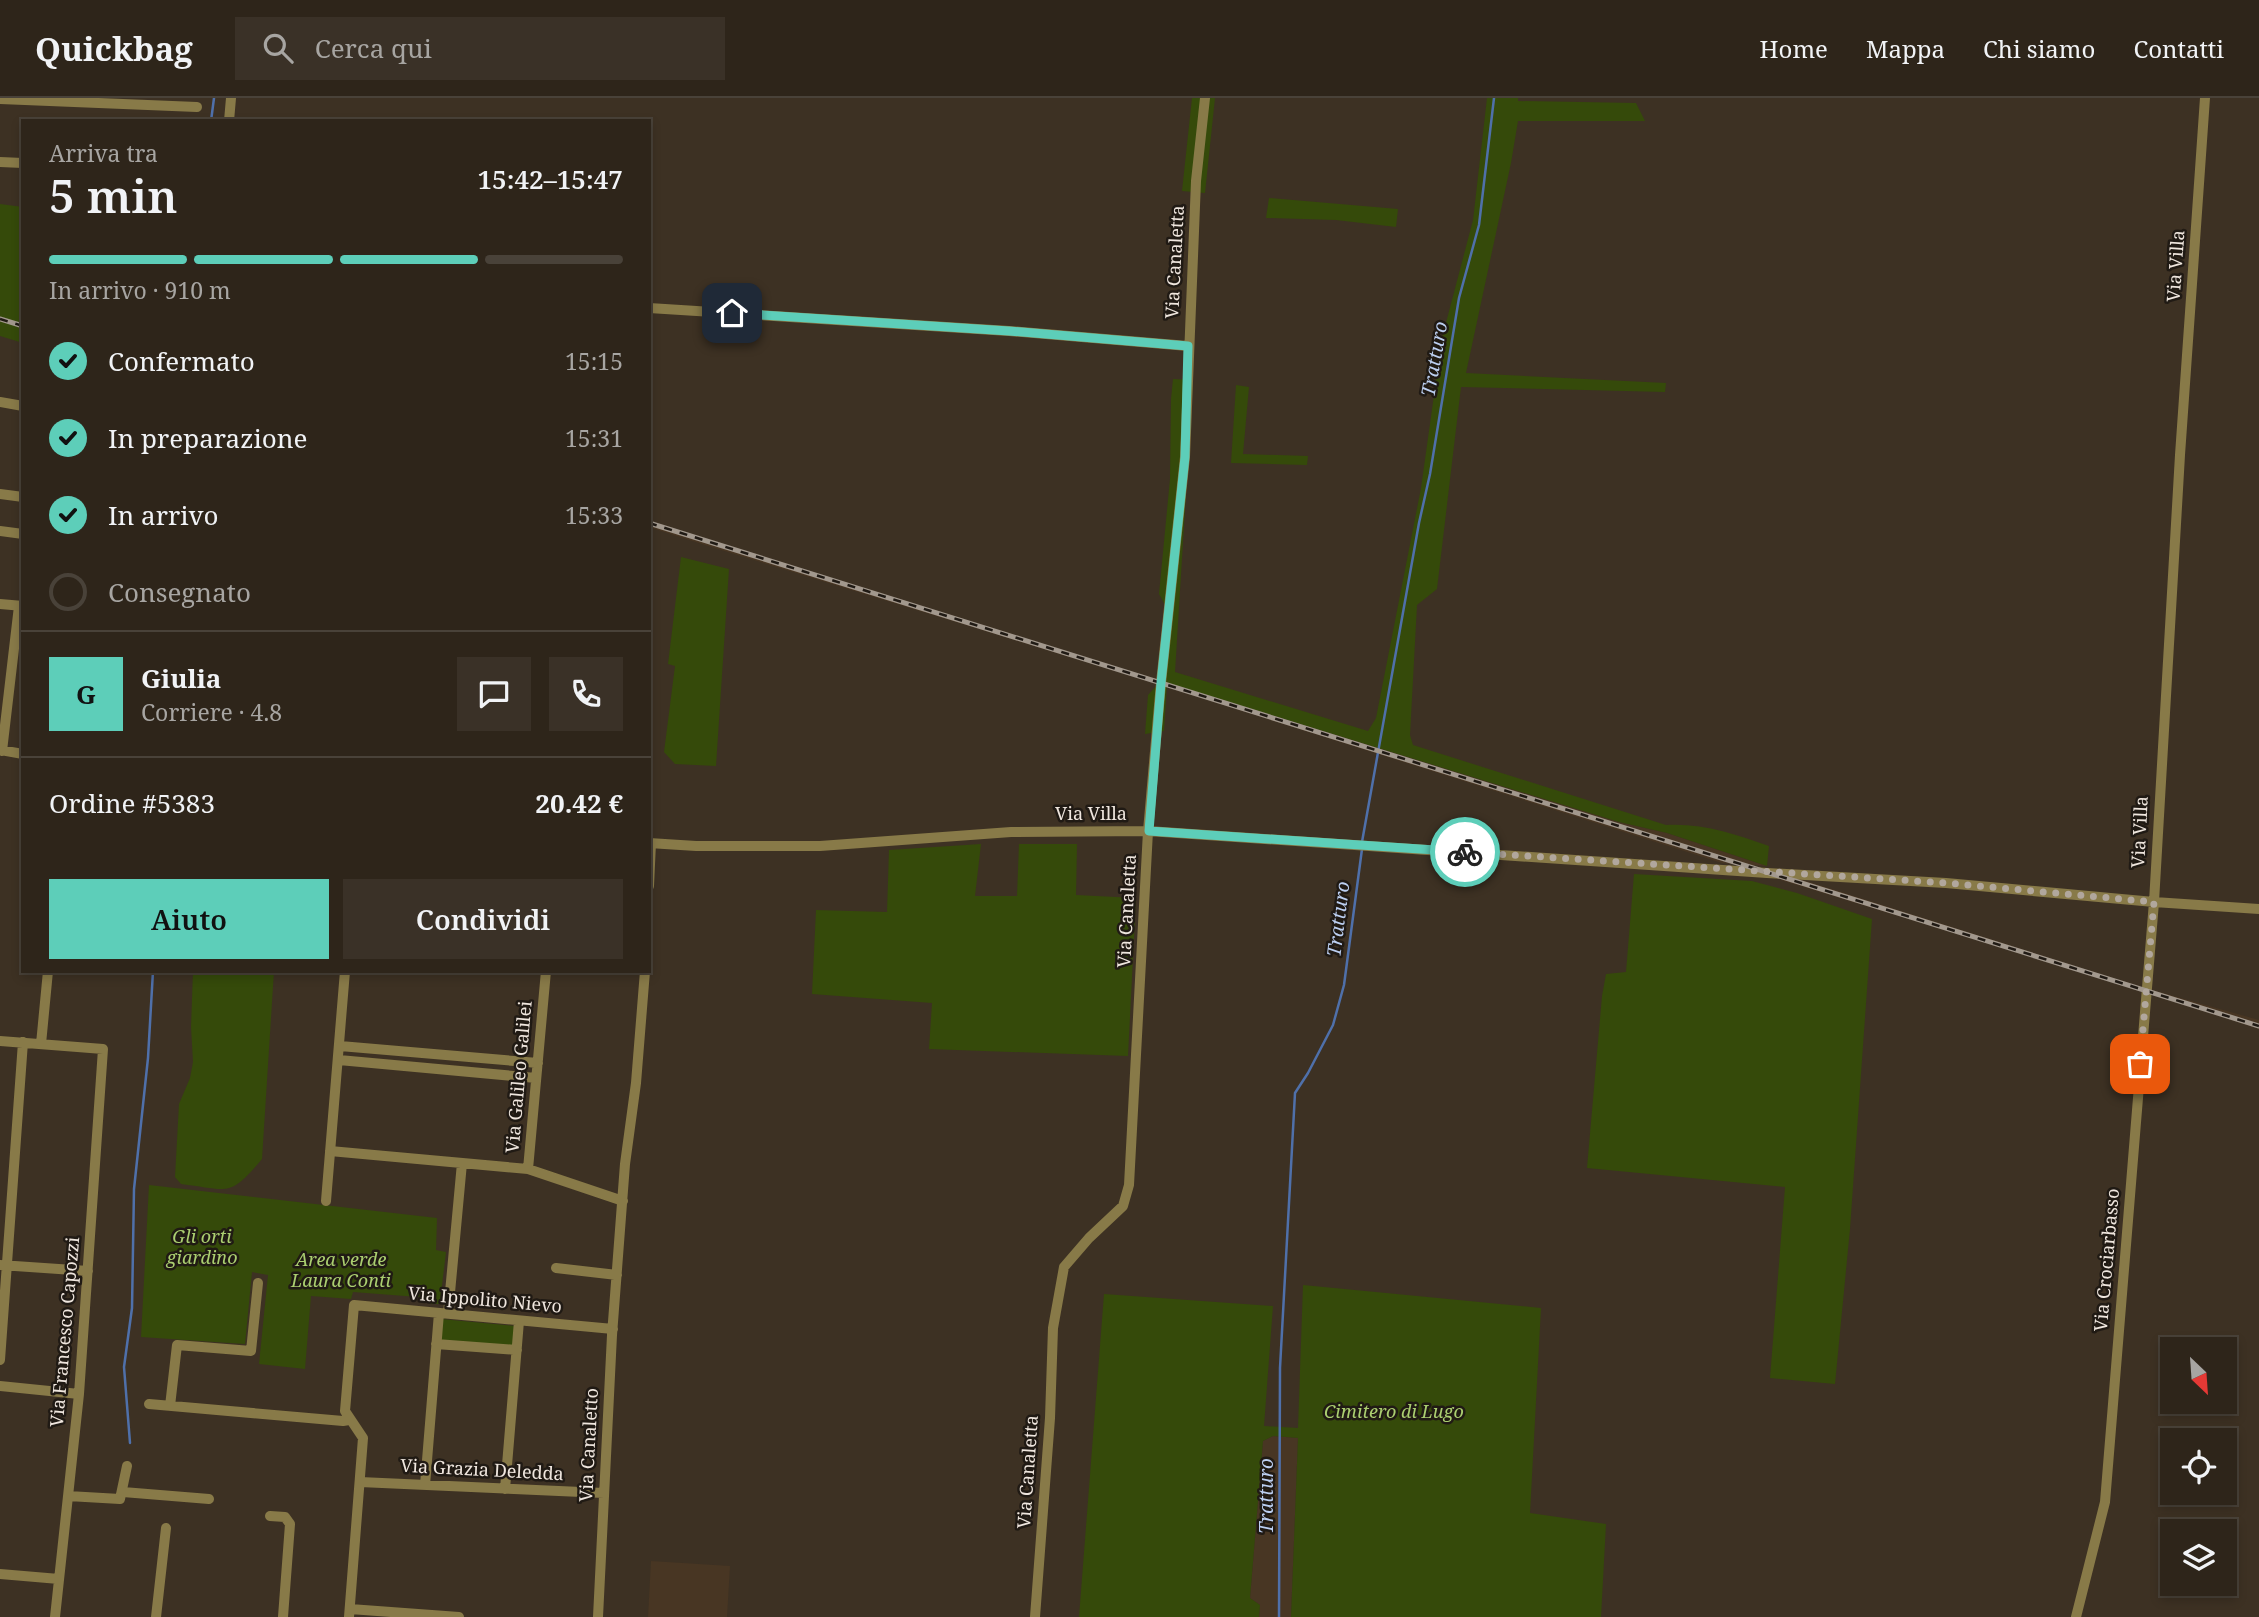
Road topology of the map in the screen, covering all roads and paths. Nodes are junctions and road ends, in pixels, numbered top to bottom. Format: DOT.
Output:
graph roads {
  1 [pos="231,98"];
  2 [pos="1205,98"];
  3 [pos="2205,98"];
  4 [pos="0,99"];
  5 [pos="197,107"];
  6 [pos="229,119"];
  7 [pos="0,162"];
  8 [pos="21,163"];
  9 [pos="651,308"];
  10 [pos="1188,346"];
  11 [pos="0,402"];
  12 [pos="21,406"];
  13 [pos="0,494"];
  14 [pos="21,497"];
  15 [pos="0,531"];
  16 [pos="21,534"];
  17 [pos="0,604"];
  18 [pos="21,606"];
  19 [pos="9,688"];
  20 [pos="21,690"];
  21 [pos="1,750"];
  22 [pos="21,754"];
  23 [pos="1149,831"];
  24 [pos="651,843"];
  25 [pos="2154,902"];
  26 [pos="2259,909"];
  27 [pos="48,973"];
  28 [pos="345,973"];
  29 [pos="546,973"];
  30 [pos="645,973"];
  31 [pos="0,1041"];
  32 [pos="23,1042"];
  33 [pos="41,1044"];
  34 [pos="340,1046"];
  35 [pos="339,1060"];
  36 [pos="538,1063"];
  37 [pos="537,1078"];
  38 [pos="330,1151"];
  39 [pos="463,1163"];
  40 [pos="528,1169"];
  41 [pos="326,1201"];
  42 [pos="623,1201"];
  43 [pos="4,1265"];
  44 [pos="556,1268"];
  45 [pos="88,1271"];
  46 [pos="617,1275"];
  47 [pos="258,1283"];
  48 [pos="443,1314"];
  49 [pos="519,1321"];
  50 [pos="613,1329"];
  51 [pos="436,1344"];
  52 [pos="517,1350"];
  53 [pos="0,1360"];
  54 [pos="0,1386"];
  55 [pos="79,1394"];
  56 [pos="149,1404"];
  57 [pos="170,1406"];
  58 [pos="349,1420"];
  59 [pos="127,1466"];
  60 [pos="359,1482"];
  61 [pos="425,1485"];
  62 [pos="505,1489"];
  63 [pos="122,1492"];
  64 [pos="604,1493"];
  65 [pos="68,1496"];
  66 [pos="209,1499"];
  67 [pos="270,1516"];
  68 [pos="166,1528"];
  69 [pos="0,1574"];
  70 [pos="59,1580"];
  71 [pos="349,1613"];
  72 [pos="55,1617"];
  73 [pos="156,1617"];
  74 [pos="283,1617"];
  75 [pos="458,1617"];
  76 [pos="598,1617"];
  77 [pos="1035,1617"];
  78 [pos="2076,1617"];
  1 -- 6 [label="street"];
  2 -- 10 [label="street, Via Canaletta"];
  3 -- 25 [label="street, Via Villa"];
  4 -- 5 [label="street"];
  7 -- 8 [label="street"];
  9 -- 10 [label="street"];
  10 -- 23 [label="street, Via Canaletta"];
  11 -- 12 [label="street"];
  13 -- 14 [label="street"];
  15 -- 16 [label="street"];
  17 -- 18 [label="street"];
  18 -- 19 [label="street"];
  19 -- 20 [label="street"];
  19 -- 21 [label="street"];
  21 -- 22 [label="street"];
  23 -- 24 [label="street, Via Villa"];
  23 -- 25 [label="street, Via Villa"];
  23 -- 77 [label="street, Via Canaletta"];
  25 -- 26 [label="street"];
  25 -- 78 [label="street, Via Crociarbasso"];
  27 -- 33 [label="street"];
  28 -- 34 [label="street"];
  29 -- 36 [label="street, Via Galileo Galilei"];
  30 -- 42 [label="street, Via Canaletto"];
  31 -- 32 [label="street"];
  32 -- 33 [label="street"];
  32 -- 43 [label="street"];
  33 -- 45 [label="street, Via Francesco Capozzi"];
  34 -- 35 [label="street"];
  34 -- 36 [label="street"];
  35 -- 37 [label="street"];
  35 -- 38 [label="street"];
  36 -- 37 [label="street, Via Galileo Galilei"];
  37 -- 40 [label="street, Via Galileo Galilei"];
  38 -- 39 [label="street"];
  38 -- 41 [label="street"];
  39 -- 40 [label="street"];
  39 -- 48 [label="street"];
  40 -- 42 [label="street, Via Galileo Galilei"];
  42 -- 46 [label="street, Via Canaletto"];
  43 -- 45 [label="street"];
  43 -- 53 [label="street"];
  44 -- 46 [label="street"];
  45 -- 55 [label="street, Via Francesco Capozzi"];
  46 -- 50 [label="street, Via Canaletto"];
  47 -- 57 [label="street"];
  48 -- 49 [label="street, Via Ippolito Nievo"];
  48 -- 51 [label="street"];
  48 -- 58 [label="street, Via Ippolito Nievo"];
  49 -- 50 [label="street, Via Ippolito Nievo"];
  49 -- 52 [label="street"];
  50 -- 64 [label="street, Via Canaletto"];
  51 -- 52 [label="street"];
  51 -- 61 [label="street"];
  52 -- 62 [label="street"];
  54 -- 55 [label="street"];
  55 -- 65 [label="street, Via Francesco Capozzi"];
  56 -- 57 [label="street"];
  57 -- 58 [label="street"];
  58 -- 60 [label="street"];
  59 -- 63 [label="street"];
  60 -- 61 [label="street, Via Grazia Deledda"];
  60 -- 71 [label="street"];
  61 -- 62 [label="street, Via Grazia Deledda"];
  62 -- 64 [label="street, Via Grazia Deledda"];
  63 -- 65 [label="street"];
  63 -- 66 [label="street"];
  64 -- 76 [label="street, Via Canaletto"];
  65 -- 70 [label="street, Via Francesco Capozzi"];
  67 -- 74 [label="street"];
  68 -- 73 [label="street"];
  69 -- 70 [label="street"];
  70 -- 72 [label="street, Via Francesco Capozzi"];
  71 -- 75 [label="street"];
}
